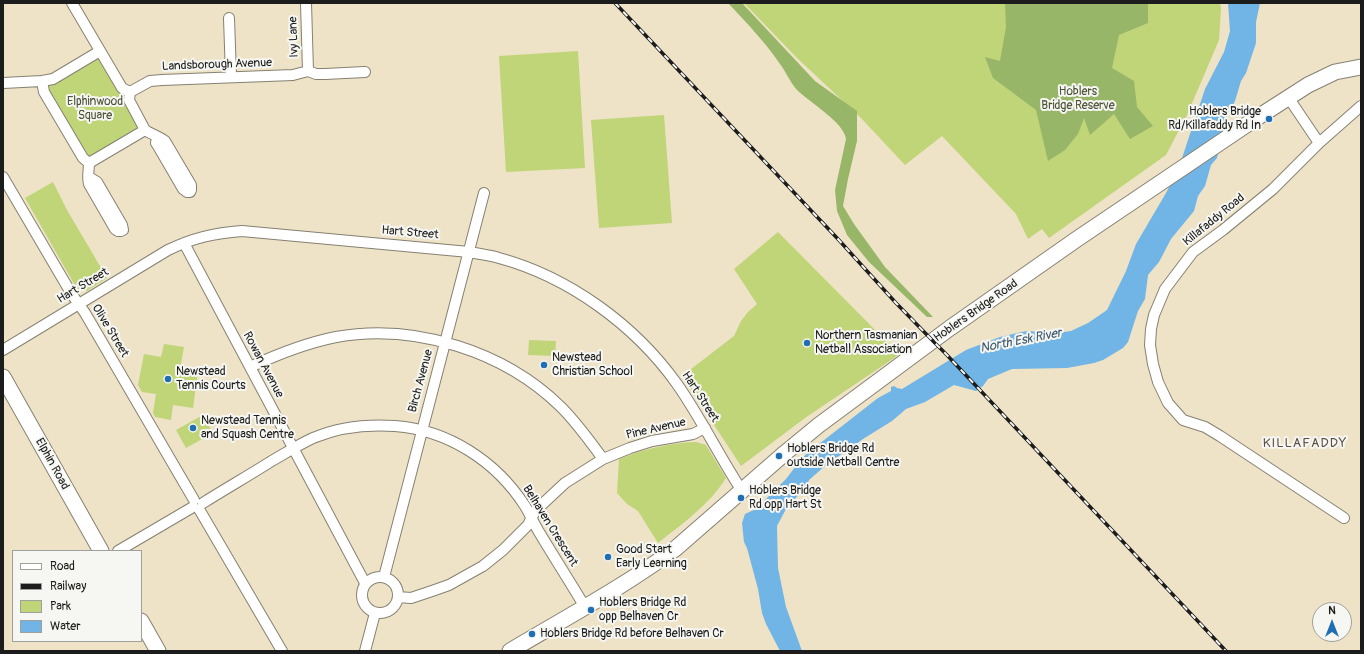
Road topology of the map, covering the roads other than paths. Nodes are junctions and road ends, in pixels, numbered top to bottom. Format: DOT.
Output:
graph roads {
  1 [pos="72,3"];
  2 [pos="306,3"];
  3 [pos="229,18"];
  4 [pos="100,51"];
  5 [pos="1361,67"];
  6 [pos="308,71"];
  7 [pos="365,72"];
  8 [pos="231,76"];
  9 [pos="42,82"];
  10 [pos="3,83"];
  11 [pos="130,92"];
  12 [pos="1288,97"];
  13 [pos="1361,106"];
  14 [pos="144,130"];
  15 [pos="158,138"];
  16 [pos="1319,143"];
  17 [pos="89,163"];
  18 [pos="3,177"];
  19 [pos="89,177"];
  20 [pos="484,193"];
  21 [pos="184,243"];
  22 [pos="469,252"];
  23 [pos="79,304"];
  24 [pos="445,342"];
  25 [pos="3,350"];
  26 [pos="250,367"];
  27 [pos="3,377"];
  28 [pos="705,428"];
  29 [pos="422,430"];
  30 [pos="293,449"];
  31 [pos="603,459"];
  32 [pos="742,491"];
  33 [pos="198,505"];
  34 [pos="1344,518"];
  35 [pos="532,519"];
  36 [pos="100,550"];
  37 [pos="120,550"];
  38 [pos="384,577"];
  39 [pos="365,583"];
  40 [pos="398,597"];
  41 [pos="585,607"];
  42 [pos="375,613"];
  43 [pos="142,623"];
  44 [pos="156,650"];
  45 [pos="282,651"];
  46 [pos="365,651"];
  47 [pos="510,651"];
  1 -- 4 [label="street"];
  2 -- 6 [label="street, Ivy Lane"];
  3 -- 8 [label="street"];
  4 -- 9 [label="street"];
  4 -- 11 [label="street"];
  5 -- 12 [label="highway, Hoblers Bridge Road"];
  6 -- 7 [label="street, Landsborough Avenue"];
  6 -- 8 [label="street, Landsborough Avenue"];
  8 -- 11 [label="street, Landsborough Avenue"];
  9 -- 10 [label="street"];
  9 -- 17 [label="street"];
  11 -- 14 [label="street"];
  12 -- 16 [label="street"];
  12 -- 32 [label="highway, Hoblers Bridge Road"];
  13 -- 16 [label="street, Killafaddy Road"];
  14 -- 15 [label="street"];
  14 -- 17 [label="street"];
  15 -- 15 [label="street"];
  16 -- 34 [label="street, Killafaddy Road"];
  17 -- 19 [label="street"];
  18 -- 23 [label="street, Olive Street"];
  19 -- 19 [label="street"];
  20 -- 22 [label="street, Birch Avenue"];
  21 -- 22 [label="street, Hart Street"];
  21 -- 23 [label="street, Hart Street"];
  21 -- 26 [label="street, Rowan Avenue"];
  22 -- 24 [label="street, Birch Avenue"];
  22 -- 28 [label="street, Hart Street"];
  23 -- 25 [label="street, Hart Street"];
  23 -- 33 [label="street, Olive Street"];
  24 -- 26 [label="street"];
  24 -- 29 [label="street, Birch Avenue"];
  24 -- 31 [label="street"];
  26 -- 30 [label="street, Rowan Avenue"];
  27 -- 36 [label="highway, Elphin Road"];
  28 -- 31 [label="street, Pine Avenue"];
  28 -- 32 [label="street, Hart Street"];
  29 -- 30 [label="street, Belhaven Crescent"];
  29 -- 35 [label="street, Belhaven Crescent"];
  29 -- 38 [label="street, Birch Avenue"];
  30 -- 33 [label="street, Belhaven Crescent"];
  30 -- 39 [label="street, Rowan Avenue"];
  31 -- 35 [label="street, Pine Avenue"];
  32 -- 41 [label="highway, Hoblers Bridge Road"];
  33 -- 37 [label="street, Belhaven Crescent"];
  33 -- 45 [label="street, Olive Street"];
  35 -- 40 [label="street, Pine Avenue"];
  35 -- 41 [label="street, Belhaven Crescent"];
  38 -- 39 [label="street"];
  38 -- 40 [label="street"];
  39 -- 42 [label="street"];
  40 -- 42 [label="street"];
  41 -- 47 [label="highway, Hoblers Bridge Road"];
  42 -- 46 [label="street"];
  43 -- 44 [label="highway"];
}
